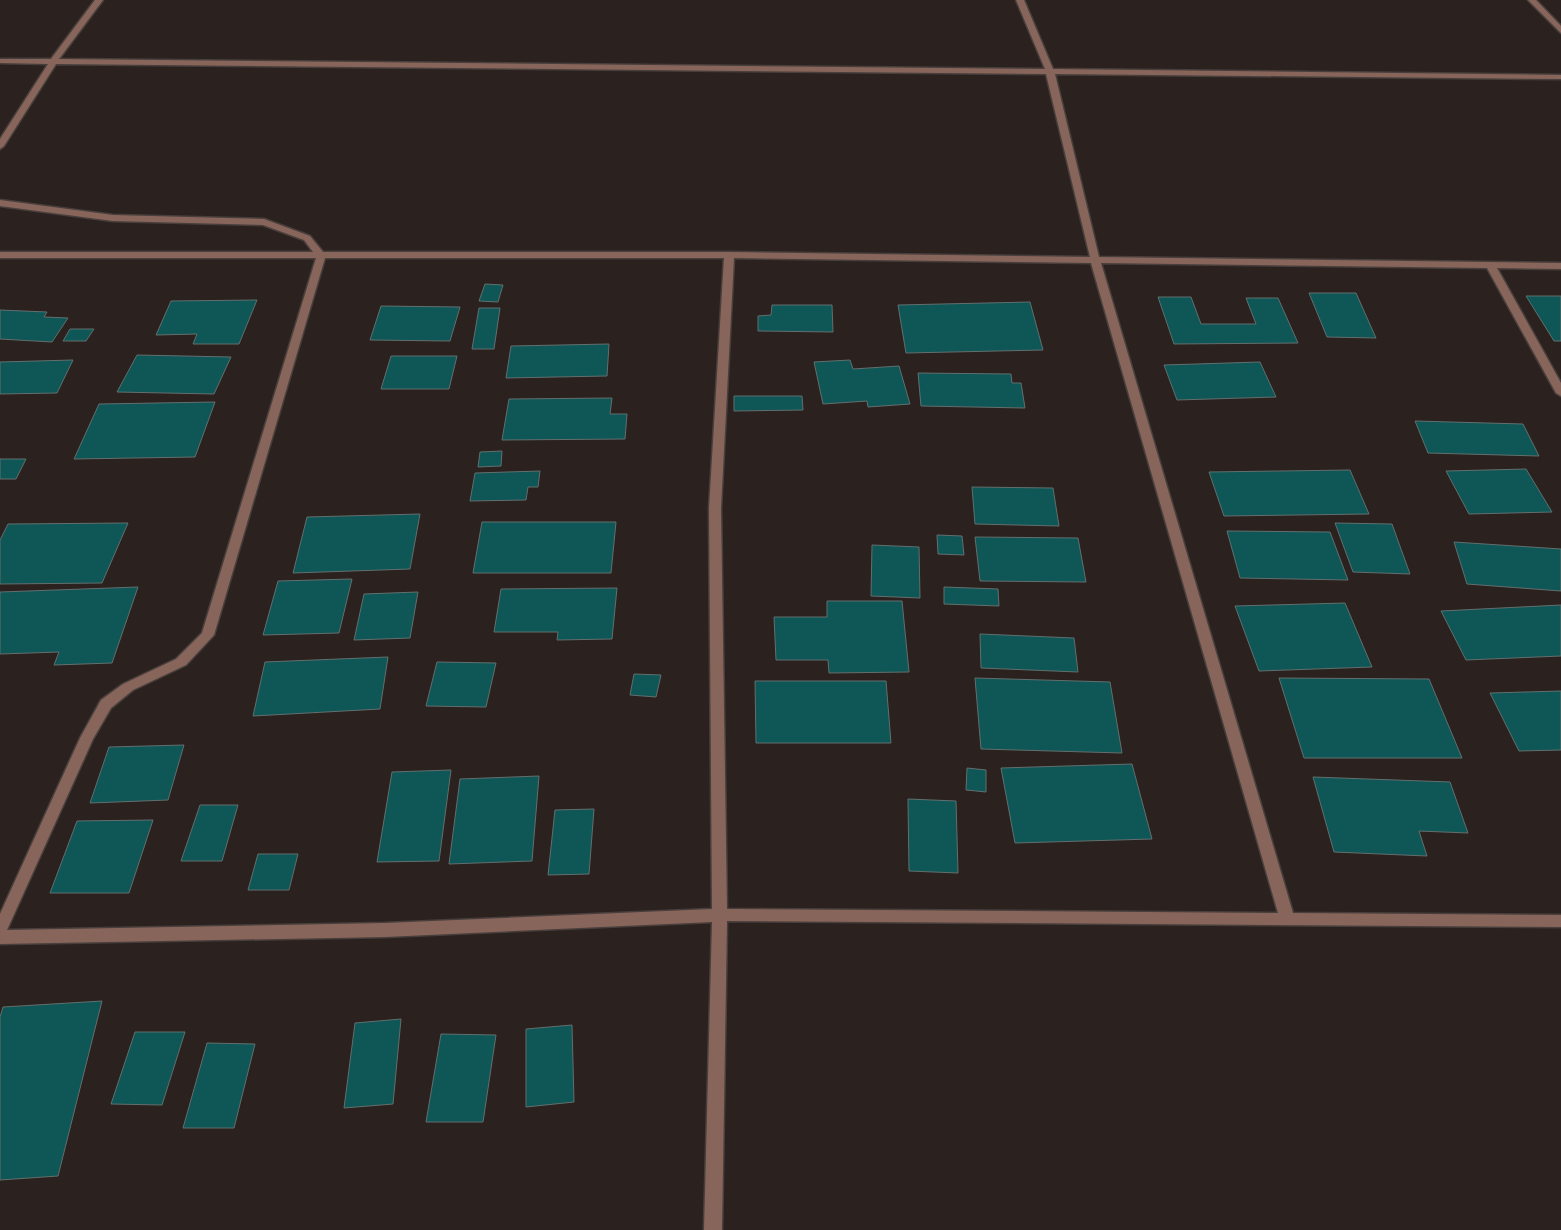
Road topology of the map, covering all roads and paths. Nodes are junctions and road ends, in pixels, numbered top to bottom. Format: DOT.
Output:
graph roads {
  1 [pos="99,0"];
  2 [pos="1020,0"];
  3 [pos="1532,0"];
  4 [pos="1561,31"];
  5 [pos="0,61"];
  6 [pos="54,61"];
  7 [pos="1050,72"];
  8 [pos="1561,77"];
  9 [pos="0,146"];
  10 [pos="0,203"];
  11 [pos="0,255"];
  12 [pos="729,255"];
  13 [pos="321,256"];
  14 [pos="1095,259"];
  15 [pos="1490,264"];
  16 [pos="1561,266"];
  17 [pos="1561,393"];
  18 [pos="720,915"];
  19 [pos="1287,919"];
  20 [pos="1561,921"];
  21 [pos="0,930"];
  22 [pos="0,937"];
  23 [pos="713,1230"];
  1 -- 6 [label="street"];
  2 -- 7 [label="street"];
  3 -- 4 [label="street"];
  5 -- 6 [label="street"];
  6 -- 7 [label="street"];
  6 -- 9 [label="street"];
  7 -- 8 [label="street"];
  7 -- 14 [label="street"];
  10 -- 13 [label="street"];
  11 -- 13 [label="street"];
  12 -- 13 [label="street"];
  12 -- 14 [label="street"];
  12 -- 18 [label="street"];
  13 -- 21 [label="street"];
  14 -- 15 [label="street"];
  14 -- 19 [label="street"];
  15 -- 16 [label="street"];
  15 -- 17 [label="street"];
  18 -- 19 [label="street"];
  18 -- 22 [label="street"];
  18 -- 23 [label="street"];
  19 -- 20 [label="street"];
}
